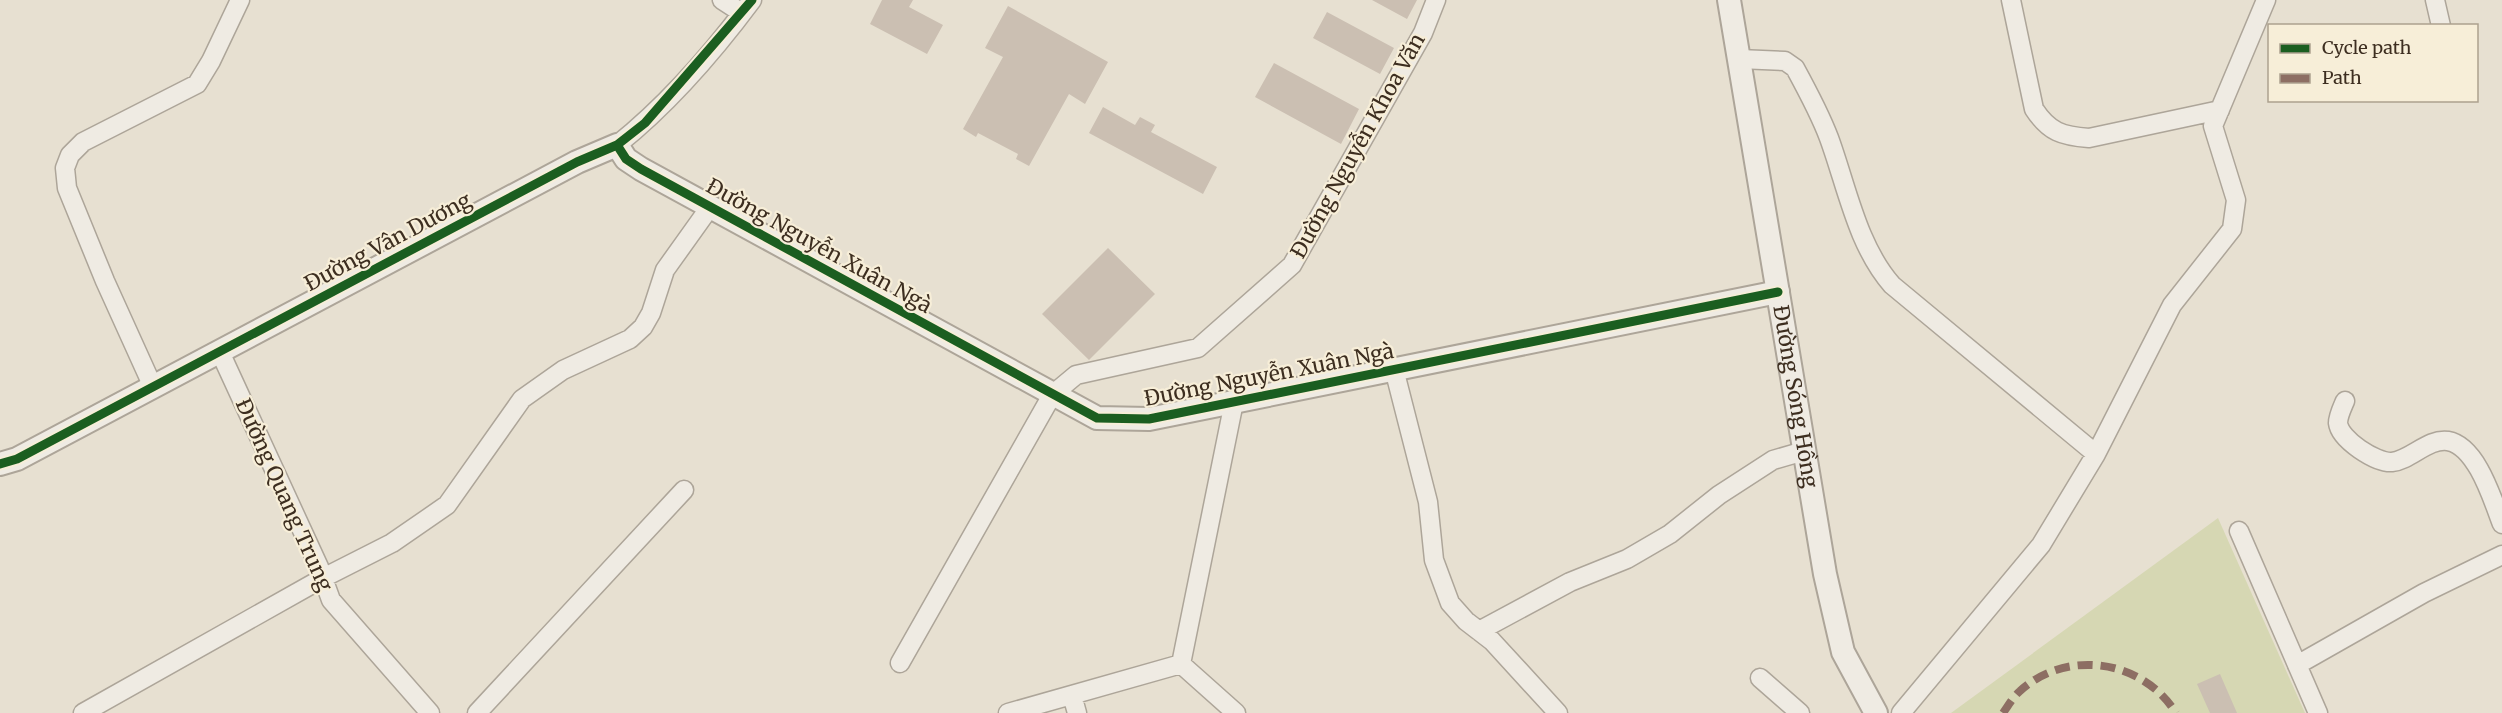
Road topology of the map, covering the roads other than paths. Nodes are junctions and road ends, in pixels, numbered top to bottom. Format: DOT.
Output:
graph roads {
  1 [pos="240,0"];
  2 [pos="722,0"];
  3 [pos="1436,0"];
  4 [pos="1729,0"];
  5 [pos="2011,0"];
  6 [pos="2435,0"];
  7 [pos="2258,3"];
  8 [pos="747,7"];
  9 [pos="2441,24"];
  10 [pos="1739,59"];
  11 [pos="2220,110"];
  12 [pos="617,145"];
  13 [pos="710,207"];
  14 [pos="1778,292"];
  15 [pos="220,352"];
  16 [pos="1394,369"];
  17 [pos="153,387"];
  18 [pos="1052,395"];
  19 [pos="2345,401"];
  20 [pos="1234,402"];
  21 [pos="1804,451"];
  22 [pos="2096,454"];
  23 [pos="0,464"];
  24 [pos="684,490"];
  25 [pos="2502,524"];
  26 [pos="2239,531"];
  27 [pos="2502,555"];
  28 [pos="323,578"];
  29 [pos="1479,631"];
  30 [pos="900,663"];
  31 [pos="1181,664"];
  32 [pos="2297,665"];
  33 [pos="1760,678"];
  34 [pos="1072,695"];
  35 [pos="83,713"];
  36 [pos="430,713"];
  37 [pos="477,713"];
  38 [pos="1008,713"];
  39 [pos="1077,713"];
  40 [pos="1236,713"];
  41 [pos="1558,713"];
  42 [pos="1800,713"];
  43 [pos="1876,713"];
  44 [pos="1900,713"];
  45 [pos="2318,713"];
  1 -- 17 [label="street"];
  2 -- 8 [label="street"];
  3 -- 18 [label="street, Đường Nguyễn Khoa Văn"];
  4 -- 10 [label="street, Đường Sóng Hồng"];
  5 -- 11 [label="street"];
  6 -- 9 [label="street"];
  7 -- 11 [label="street"];
  8 -- 12 [label="street, Đường Vân Dương"];
  10 -- 14 [label="street, Đường Sóng Hồng"];
  10 -- 22 [label="street"];
  11 -- 22 [label="street"];
  12 -- 13 [label="street, Đường Nguyễn Xuân Ngà"];
  12 -- 15 [label="street, Đường Vân Dương"];
  13 -- 18 [label="street, Đường Nguyễn Xuân Ngà"];
  13 -- 28 [label="street"];
  14 -- 16 [label="street, Đường Nguyễn Xuân Ngà"];
  14 -- 21 [label="street, Đường Sóng Hồng"];
  15 -- 17 [label="street, Đường Vân Dương"];
  15 -- 28 [label="street, Đường Quang Trung"];
  16 -- 20 [label="street, Đường Nguyễn Xuân Ngà"];
  16 -- 29 [label="street"];
  17 -- 23 [label="street, Đường Vân Dương"];
  18 -- 20 [label="street, Đường Nguyễn Xuân Ngà"];
  18 -- 30 [label="street"];
  19 -- 25 [label="street"];
  20 -- 31 [label="street"];
  21 -- 29 [label="street"];
  21 -- 43 [label="street, Đường Sóng Hồng"];
  22 -- 44 [label="street"];
  24 -- 37 [label="street"];
  26 -- 32 [label="street"];
  27 -- 32 [label="street"];
  28 -- 35 [label="street"];
  28 -- 36 [label="street, Đường Quang Trung"];
  29 -- 41 [label="street"];
  31 -- 34 [label="street"];
  31 -- 40 [label="street"];
  32 -- 45 [label="street"];
  33 -- 42 [label="street"];
  34 -- 38 [label="street"];
  34 -- 39 [label="street"];
}
